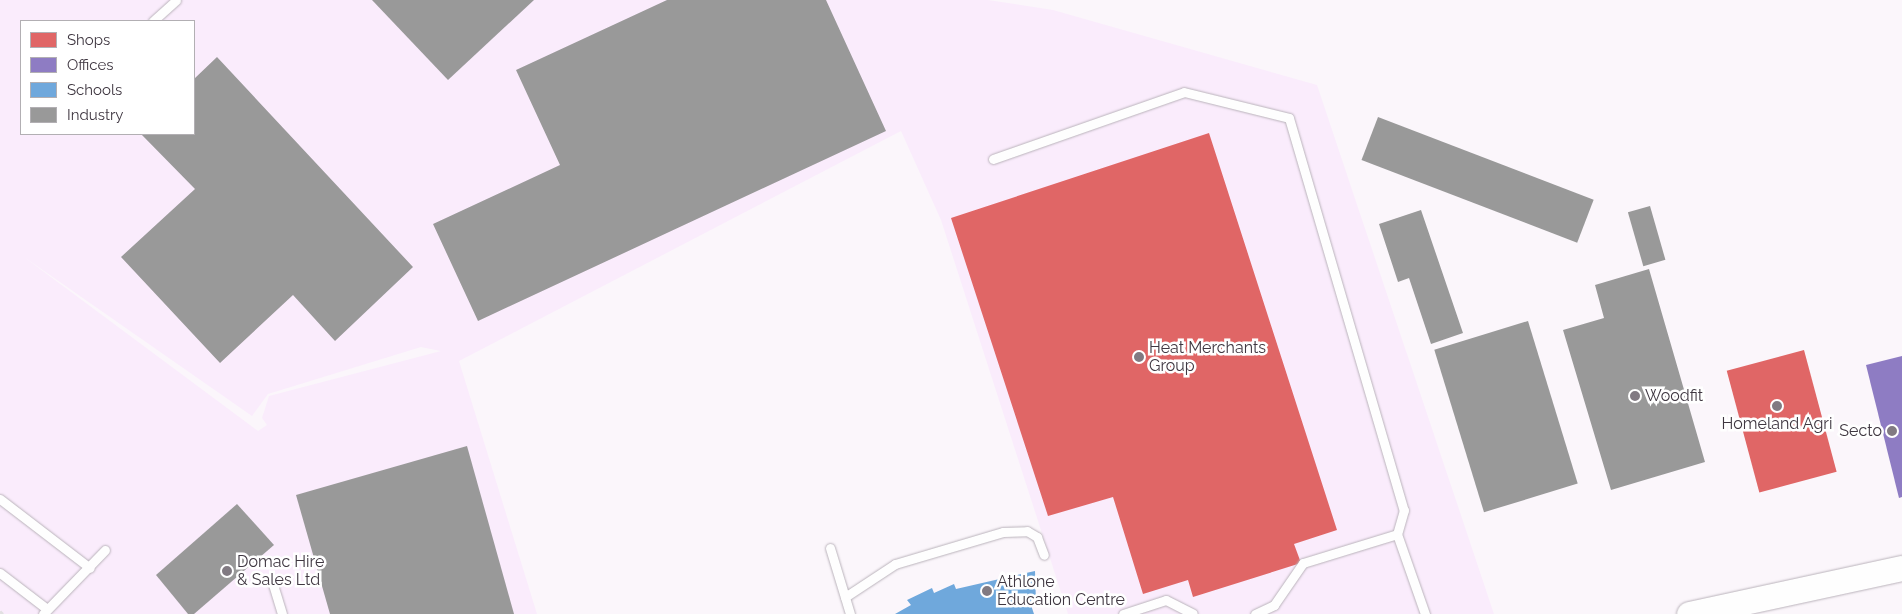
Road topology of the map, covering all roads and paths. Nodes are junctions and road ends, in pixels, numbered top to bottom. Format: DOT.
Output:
graph roads {
  1 [pos="176,0"];
  2 [pos="154,20"];
  3 [pos="993,160"];
  4 [pos="0,499"];
  5 [pos="1397,534"];
  6 [pos="830,548"];
  7 [pos="105,550"];
  8 [pos="1044,555"];
  9 [pos="90,568"];
  10 [pos="1902,568"];
  11 [pos="0,573"];
  12 [pos="272,581"];
  13 [pos="845,597"];
  14 [pos="1153,604"];
  15 [pos="0,611"];
  16 [pos="45,612"];
  17 [pos="4,614"];
  18 [pos="282,614"];
  19 [pos="850,614"];
  20 [pos="1124,614"];
  21 [pos="1156,614"];
  22 [pos="1193,614"];
  23 [pos="1255,614"];
  24 [pos="1425,614"];
  25 [pos="1689,614"];
  1 -- 2 [label="lane"];
  3 -- 5 [label="lane"];
  4 -- 9 [label="lane"];
  5 -- 23 [label="lane"];
  5 -- 24 [label="lane"];
  6 -- 13 [label="lane"];
  7 -- 9 [label="lane"];
  8 -- 13 [label="lane"];
  9 -- 16 [label="lane"];
  10 -- 25 [label="street"];
  11 -- 16 [label="lane"];
  12 -- 18 [label="lane"];
  13 -- 19 [label="lane"];
  14 -- 20 [label="lane"];
  14 -- 21 [label="lane"];
  14 -- 22 [label="lane"];
  15 -- 17 [label="path"];
}
